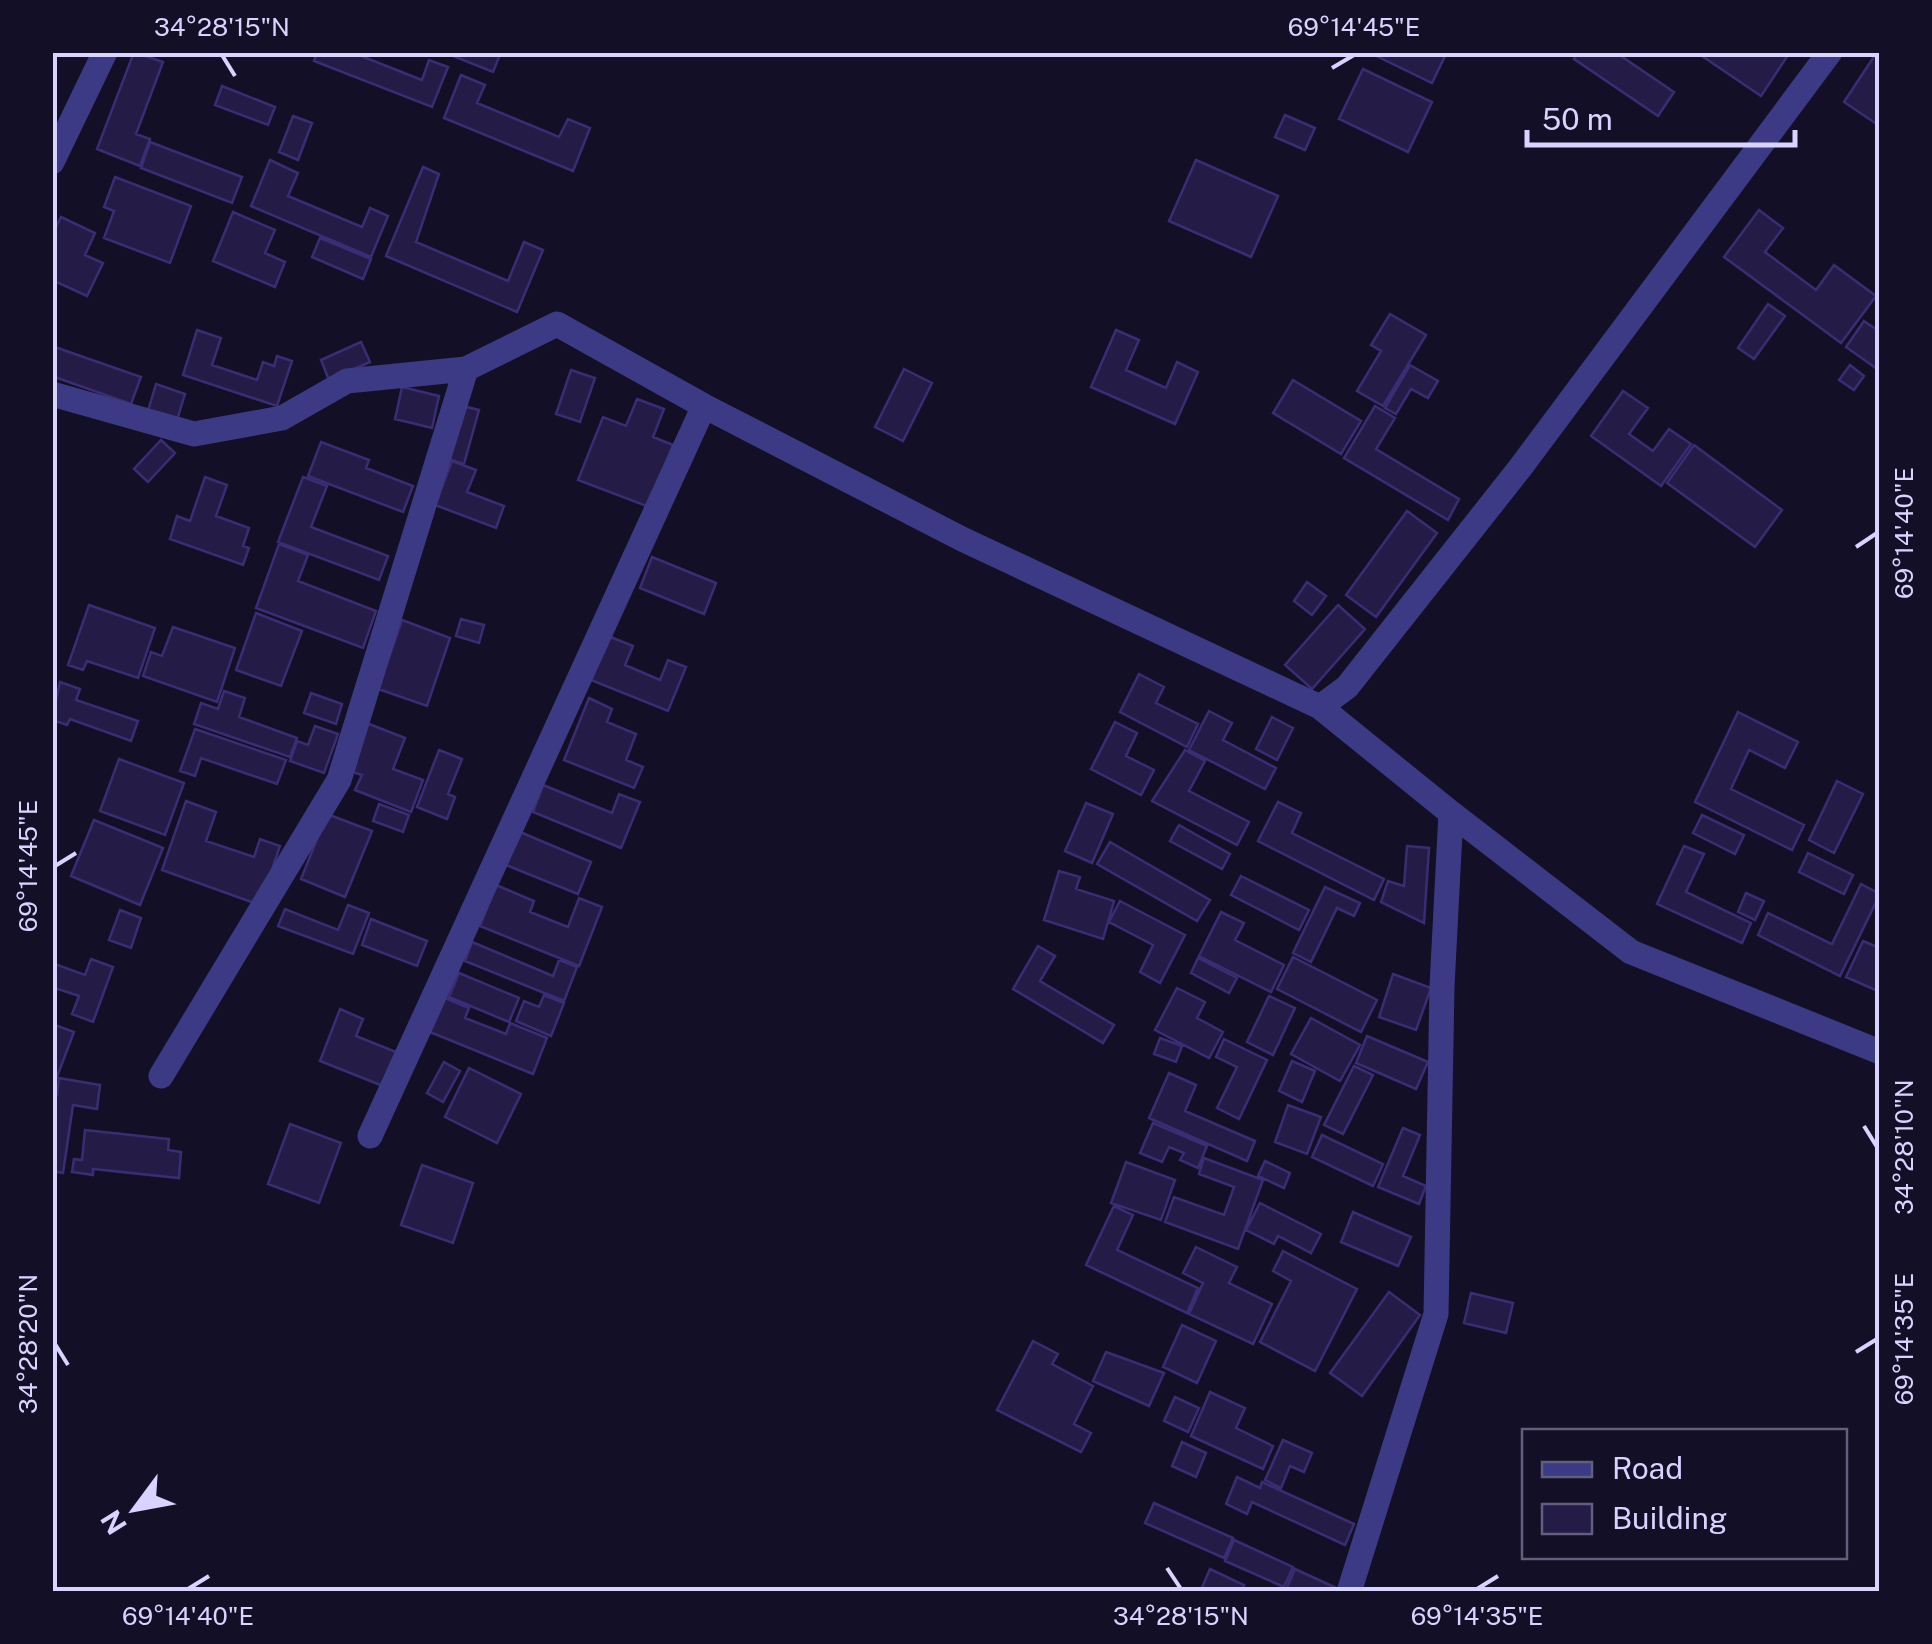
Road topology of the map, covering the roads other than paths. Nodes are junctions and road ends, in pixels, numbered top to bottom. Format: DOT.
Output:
graph roads {
  1 [pos="105,52"];
  2 [pos="1830,52"];
  3 [pos="52,162"];
  4 [pos="466,370"];
  5 [pos="52,394"];
  6 [pos="704,406"];
  7 [pos="1320,707"];
  8 [pos="1451,813"];
  9 [pos="1880,1052"];
  10 [pos="161,1076"];
  11 [pos="370,1136"];
  12 [pos="1349,1592"];
  1 -- 3 [label="street"];
  2 -- 7 [label="street"];
  4 -- 5 [label="street"];
  4 -- 6 [label="street"];
  4 -- 10 [label="street"];
  6 -- 7 [label="street"];
  6 -- 11 [label="street"];
  7 -- 8 [label="street"];
  8 -- 9 [label="street"];
  8 -- 12 [label="street"];
}
